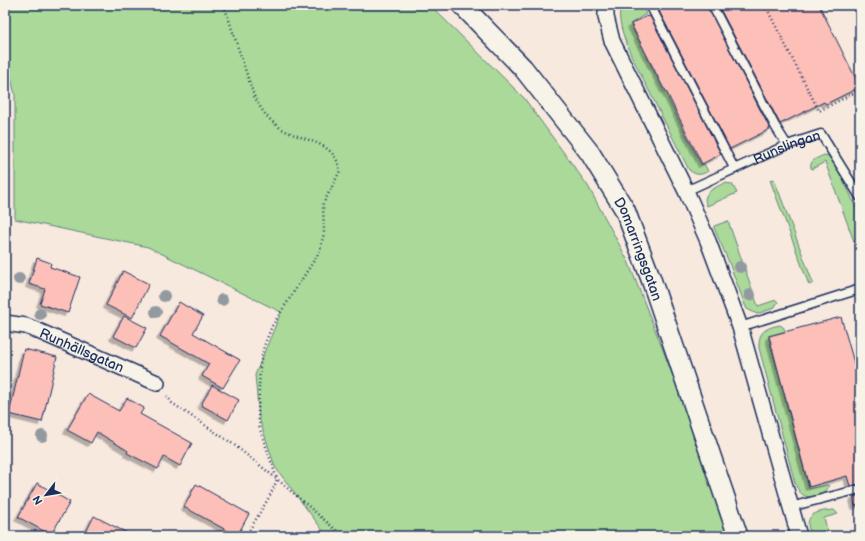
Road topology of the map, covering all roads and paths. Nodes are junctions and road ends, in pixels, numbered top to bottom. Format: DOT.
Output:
graph roads {
  1 [pos="224,5"];
  2 [pos="462,5"];
  3 [pos="606,5"];
  4 [pos="650,5"];
  5 [pos="712,5"];
  6 [pos="765,5"];
  7 [pos="852,5"];
  8 [pos="860,20"];
  9 [pos="860,90"];
  10 [pos="787,145"];
  11 [pos="734,168"];
  12 [pos="686,191"];
  13 [pos="860,197"];
  14 [pos="860,289"];
  15 [pos="5,323"];
  16 [pos="740,327"];
  17 [pos="158,383"];
  18 [pos="277,479"];
  19 [pos="860,489"];
  20 [pos="790,507"];
  21 [pos="246,536"];
  22 [pos="343,536"];
  23 [pos="738,536"];
  24 [pos="799,536"];
  1 -- 18 [label="path"];
  2 -- 23 [label="street, Domarringsgatan"];
  3 -- 12 [label="street"];
  4 -- 11 [label="lane"];
  5 -- 10 [label="lane"];
  6 -- 9 [label="path"];
  7 -- 8 [label="path"];
  10 -- 11 [label="lane, Runslingan"];
  10 -- 13 [label="lane, Runslingan"];
  11 -- 12 [label="lane, Runslingan"];
  12 -- 16 [label="street"];
  14 -- 16 [label="lane"];
  15 -- 17 [label="street, Runhällsgatan"];
  16 -- 20 [label="street"];
  17 -- 18 [label="path"];
  18 -- 21 [label="path"];
  18 -- 22 [label="path"];
  19 -- 20 [label="lane"];
  20 -- 24 [label="street"];
}
